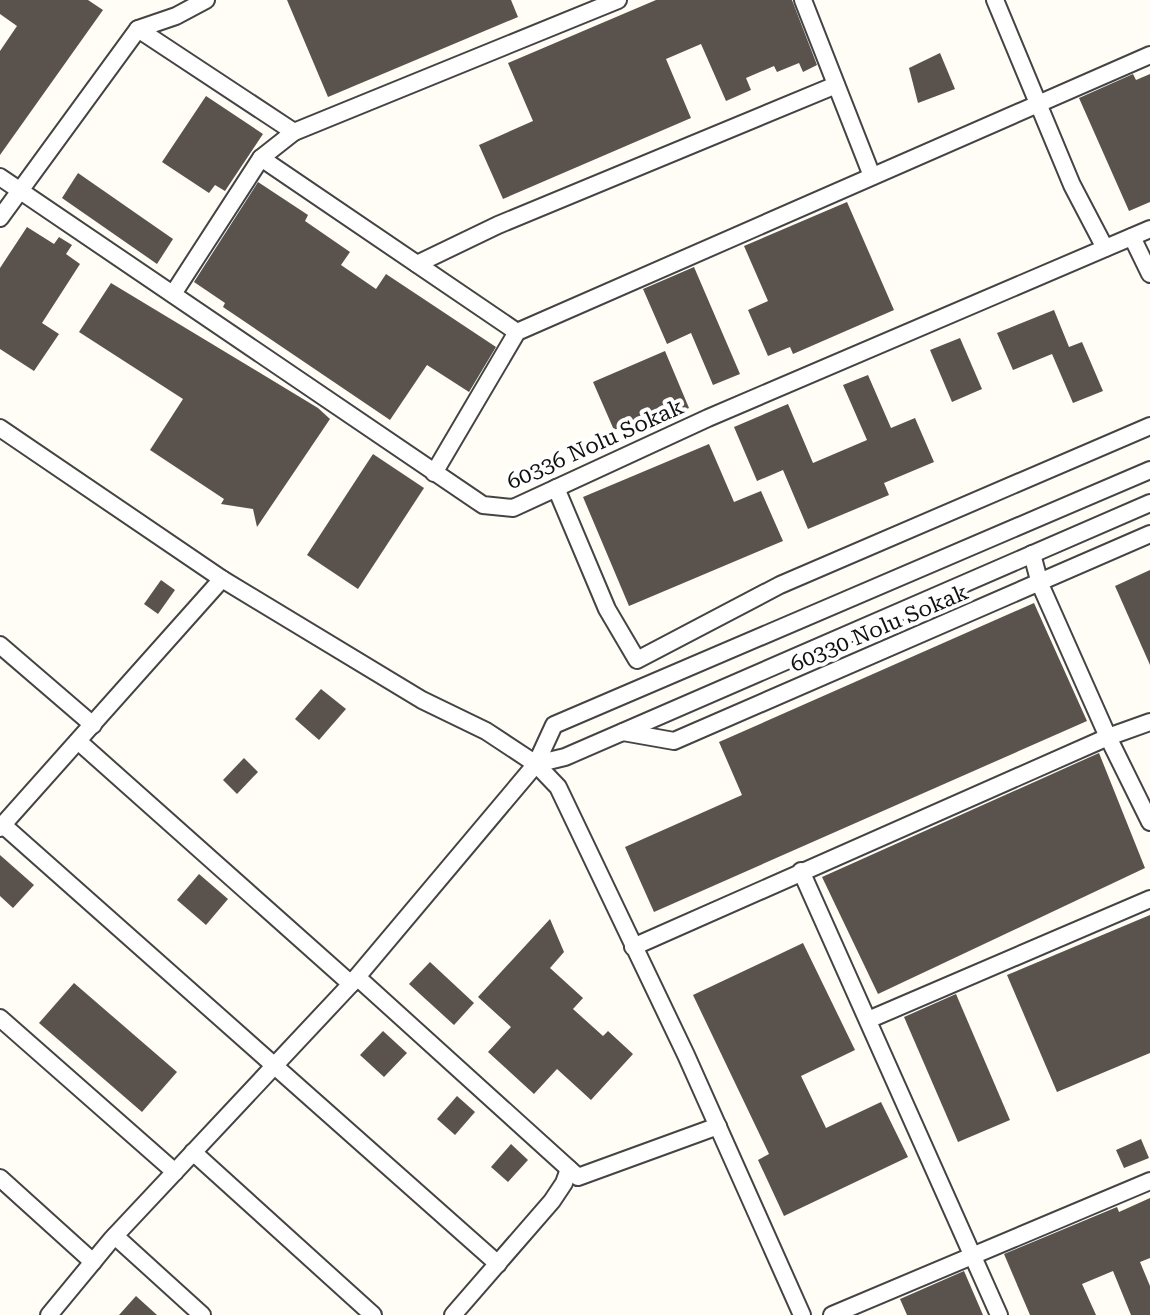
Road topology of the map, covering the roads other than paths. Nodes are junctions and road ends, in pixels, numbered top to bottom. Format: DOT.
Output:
graph roads {
  1 [pos="206,0"];
  2 [pos="618,0"];
  3 [pos="803,0"];
  4 [pos="995,0"];
  5 [pos="184,4"];
  6 [pos="138,29"];
  7 [pos="1150,55"];
  8 [pos="836,85"];
  9 [pos="1038,104"];
  10 [pos="294,132"];
  11 [pos="261,158"];
  12 [pos="872,176"];
  13 [pos="0,177"];
  14 [pos="21,190"];
  15 [pos="0,218"];
  16 [pos="1150,229"];
  17 [pos="1132,237"];
  18 [pos="1105,248"];
  19 [pos="417,264"];
  20 [pos="1150,274"];
  21 [pos="173,294"];
  22 [pos="517,332"];
  23 [pos="1150,426"];
  24 [pos="0,428"];
  25 [pos="1150,470"];
  26 [pos="434,473"];
  27 [pos="556,488"];
  28 [pos="1150,503"];
  29 [pos="1150,534"];
  30 [pos="1032,554"];
  31 [pos="222,579"];
  32 [pos="1040,584"];
  33 [pos="0,645"];
  34 [pos="1150,722"];
  35 [pos="93,725"];
  36 [pos="622,732"];
  37 [pos="1108,737"];
  38 [pos="78,741"];
  39 [pos="536,764"];
  40 [pos="1150,822"];
  41 [pos="2,827"];
  42 [pos="801,871"];
  43 [pos="1150,899"];
  44 [pos="633,947"];
  45 [pos="354,981"];
  46 [pos="0,1018"];
  47 [pos="868,1020"];
  48 [pos="273,1067"];
  49 [pos="718,1126"];
  50 [pos="193,1152"];
  51 [pos="569,1169"];
  52 [pos="175,1172"];
  53 [pos="0,1178"];
  54 [pos="1150,1181"];
  55 [pos="115,1236"];
  56 [pos="972,1255"];
  57 [pos="93,1262"];
  58 [pos="498,1264"];
  59 [pos="49,1315"];
  60 [pos="202,1315"];
  61 [pos="373,1315"];
  62 [pos="453,1315"];
  63 [pos="802,1315"];
  64 [pos="832,1315"];
  65 [pos="999,1315"];
  1 -- 5 [label="street"];
  2 -- 10 [label="street"];
  3 -- 8 [label="street"];
  4 -- 9 [label="street"];
  5 -- 6 [label="street"];
  6 -- 10 [label="street"];
  6 -- 14 [label="street"];
  7 -- 9 [label="street"];
  8 -- 12 [label="street"];
  8 -- 19 [label="street"];
  9 -- 12 [label="street"];
  9 -- 18 [label="street"];
  10 -- 11 [label="street"];
  11 -- 19 [label="street"];
  11 -- 21 [label="street"];
  12 -- 22 [label="street"];
  13 -- 14 [label="street, 60336 Nolu Sokak"];
  14 -- 15 [label="street"];
  14 -- 21 [label="street, 60336 Nolu Sokak"];
  16 -- 17 [label="street, 60336 Nolu Sokak"];
  17 -- 18 [label="street, 60336 Nolu Sokak"];
  17 -- 20 [label="street"];
  18 -- 27 [label="street, 60336 Nolu Sokak"];
  19 -- 22 [label="street"];
  21 -- 26 [label="street, 60336 Nolu Sokak"];
  22 -- 26 [label="street"];
  23 -- 27 [label="street"];
  24 -- 31 [label="street"];
  25 -- 39 [label="street"];
  26 -- 27 [label="street, 60336 Nolu Sokak"];
  28 -- 30 [label="street"];
  29 -- 32 [label="street, 60330 Nolu Sokak"];
  30 -- 32 [label="street"];
  30 -- 36 [label="street"];
  31 -- 35 [label="street"];
  31 -- 39 [label="street"];
  32 -- 36 [label="street, 60330 Nolu Sokak"];
  32 -- 37 [label="street"];
  33 -- 35 [label="street"];
  34 -- 37 [label="street"];
  35 -- 38 [label="street"];
  36 -- 39 [label="street"];
  37 -- 40 [label="street"];
  37 -- 42 [label="street"];
  38 -- 41 [label="street"];
  38 -- 45 [label="street"];
  39 -- 44 [label="street"];
  39 -- 45 [label="street"];
  41 -- 48 [label="street"];
  42 -- 44 [label="street"];
  42 -- 47 [label="street"];
  43 -- 47 [label="street"];
  44 -- 49 [label="street"];
  45 -- 48 [label="street"];
  45 -- 51 [label="street"];
  46 -- 52 [label="street"];
  47 -- 56 [label="street"];
  48 -- 50 [label="street"];
  48 -- 58 [label="street"];
  49 -- 51 [label="street"];
  49 -- 63 [label="street"];
  50 -- 52 [label="street"];
  50 -- 61 [label="street"];
  51 -- 58 [label="street"];
  52 -- 55 [label="street"];
  53 -- 57 [label="street"];
  54 -- 56 [label="street"];
  55 -- 57 [label="street"];
  55 -- 60 [label="street"];
  56 -- 64 [label="street"];
  56 -- 65 [label="street"];
  57 -- 59 [label="street"];
  58 -- 62 [label="street"];
}
